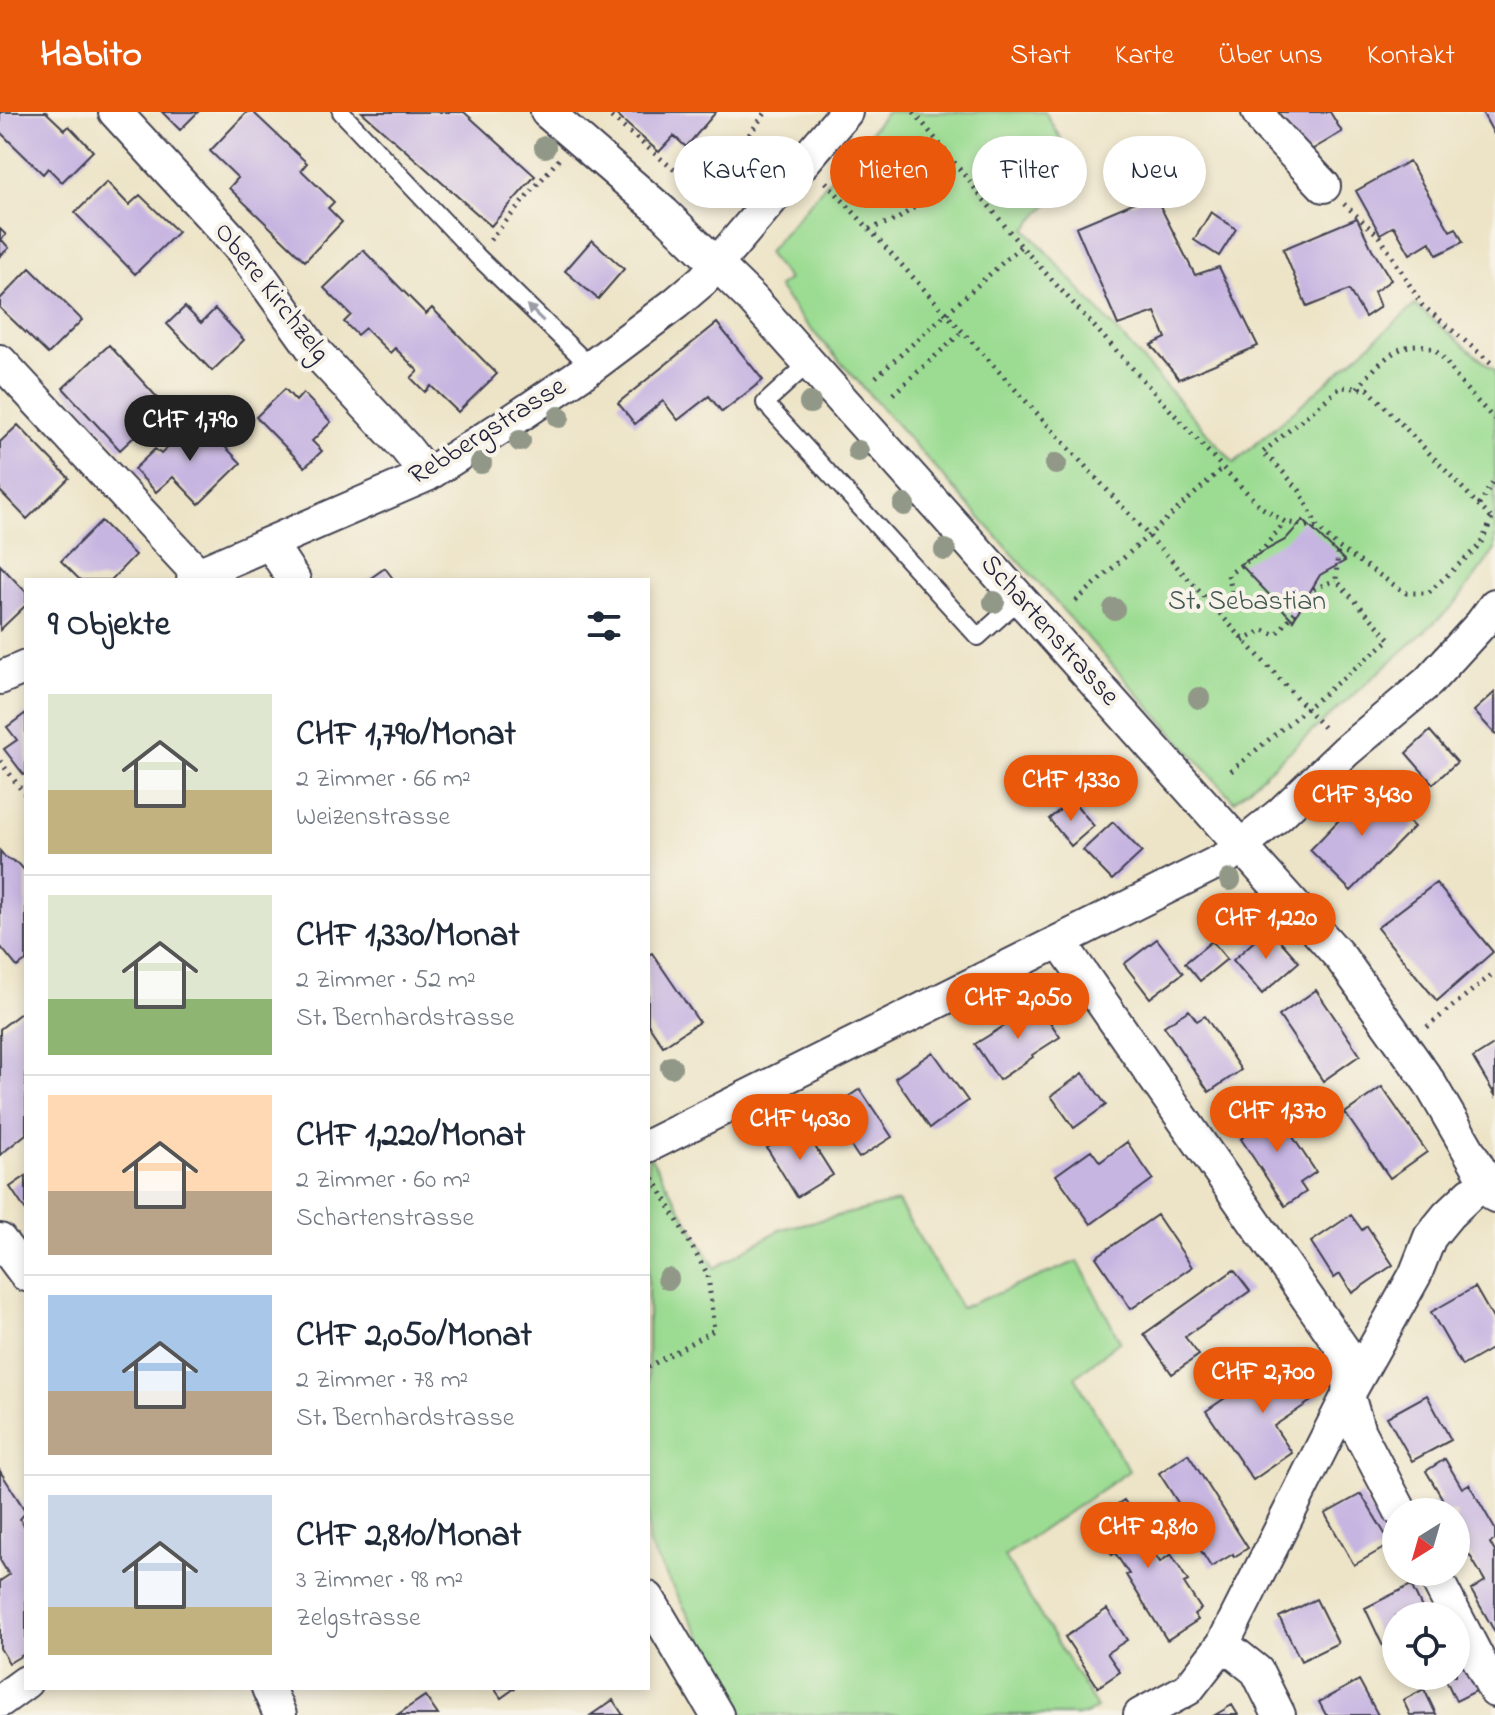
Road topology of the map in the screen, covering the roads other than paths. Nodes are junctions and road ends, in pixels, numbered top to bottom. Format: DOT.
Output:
graph roads {
  1 [pos="115,112"];
  2 [pos="341,112"];
  3 [pos="547,112"];
  4 [pos="846,112"];
  5 [pos="1258,112"];
  6 [pos="1324,186"];
  7 [pos="716,264"];
  8 [pos="0,361"];
  9 [pos="809,363"];
  10 [pos="591,367"];
  11 [pos="427,475"];
  12 [pos="270,543"];
  13 [pos="195,577"];
  14 [pos="293,578"];
  15 [pos="1020,599"];
  16 [pos="1495,605"];
  17 [pos="24,668"];
  18 [pos="0,678"];
  19 [pos="1242,846"];
  20 [pos="1060,942"];
  21 [pos="650,1145"];
  22 [pos="1492,1191"];
  23 [pos="0,1240"];
  24 [pos="24,1272"];
  25 [pos="1348,1395"];
  26 [pos="1394,1498"];
  27 [pos="1440,1586"];
  28 [pos="650,1601"];
  29 [pos="1223,1644"];
  30 [pos="269,1690"];
  31 [pos="1495,1691"];
  32 [pos="280,1715"];
  33 [pos="717,1715"];
  34 [pos="1140,1715"];
  35 [pos="1279,1715"];
  1 -- 11 [label="street, Obere Kirchzelg"];
  10 -- 2 [label="lane, one-way"];
  3 -- 7 [label="street, Schartenstrasse"];
  4 -- 7 [label="street, Rebbergstrasse"];
  5 -- 6 [label="street"];
  7 -- 9 [label="street, Schartenstrasse"];
  7 -- 10 [label="street, Rebbergstrasse"];
  8 -- 13 [label="street"];
  9 -- 15 [label="street, Schartenstrasse"];
  9 -- 15 [label="lane"];
  10 -- 11 [label="street, Rebbergstrasse"];
  11 -- 12 [label="street, Rebbergstrasse"];
  12 -- 13 [label="street, Rebbergstrasse"];
  12 -- 14 [label="street"];
  15 -- 19 [label="street, Schartenstrasse"];
  16 -- 19 [label="street"];
  17 -- 18 [label="street"];
  19 -- 20 [label="street"];
  19 -- 22 [label="street, Schartenstrasse"];
  20 -- 21 [label="street"];
  20 -- 25 [label="street"];
  22 -- 25 [label="street"];
  23 -- 24 [label="street"];
  25 -- 26 [label="street"];
  25 -- 29 [label="street"];
  27 -- 31 [label="street"];
  28 -- 33 [label="street"];
  29 -- 34 [label="street"];
  29 -- 35 [label="street"];
  30 -- 32 [label="street"];
}
